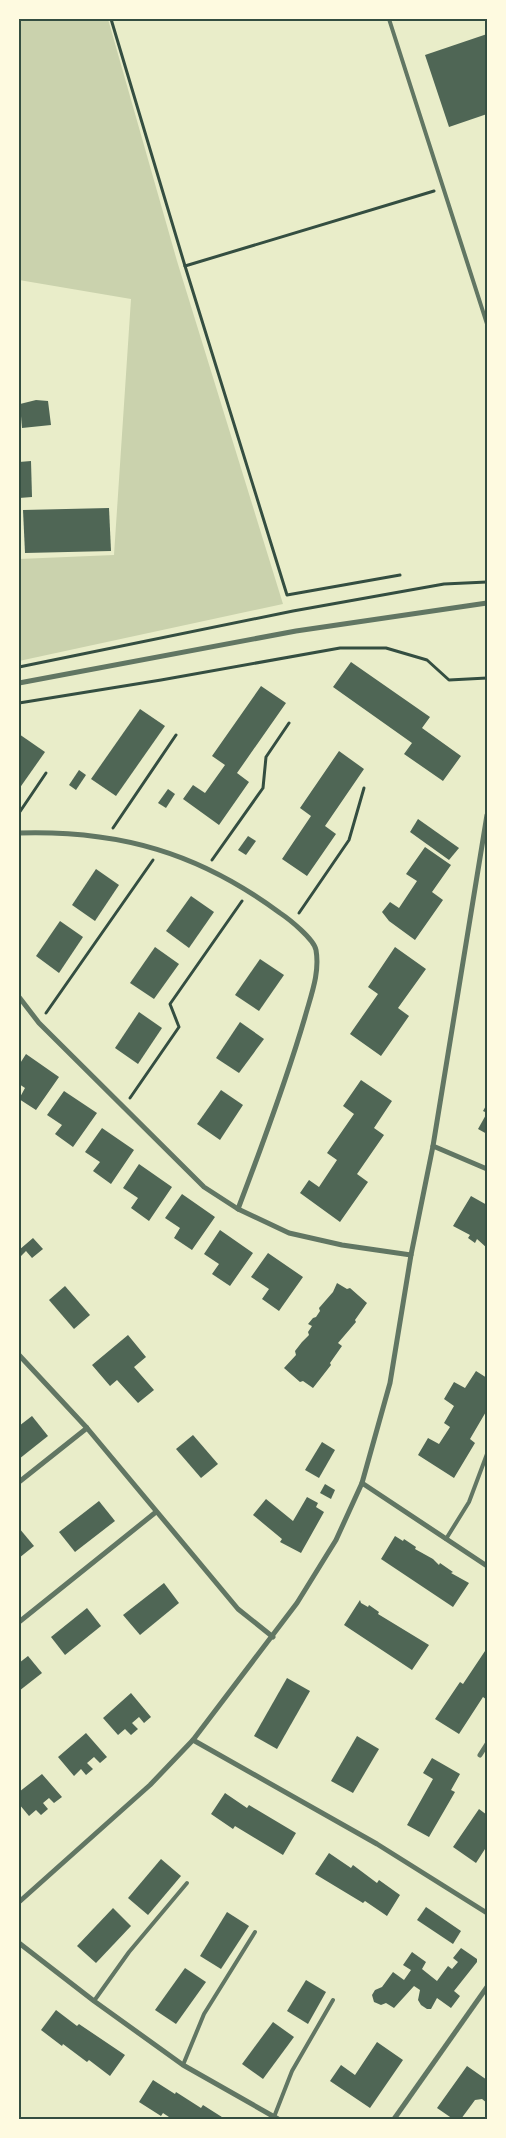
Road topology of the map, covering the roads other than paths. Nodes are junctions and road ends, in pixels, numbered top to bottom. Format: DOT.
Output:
graph roads {
  1 [pos="389,19"];
  2 [pos="487,324"];
  3 [pos="487,603"];
  4 [pos="19,683"];
  5 [pos="487,815"];
  6 [pos="19,832"];
  7 [pos="19,997"];
  8 [pos="433,1146"];
  9 [pos="487,1169"];
  10 [pos="238,1209"];
  11 [pos="411,1255"];
  12 [pos="19,1355"];
  13 [pos="87,1428"];
  14 [pos="487,1454"];
  15 [pos="19,1482"];
  16 [pos="362,1484"];
  17 [pos="156,1512"];
  18 [pos="446,1539"];
  19 [pos="487,1566"];
  20 [pos="19,1622"];
  21 [pos="273,1637"];
  22 [pos="194,1740"];
  23 [pos="487,1744"];
  24 [pos="480,1755"];
  25 [pos="187,1883"];
  26 [pos="19,1902"];
  27 [pos="487,1912"];
  28 [pos="255,1932"];
  29 [pos="19,1942"];
  30 [pos="487,1987"];
  31 [pos="333,2000"];
  32 [pos="94,2001"];
  33 [pos="183,2065"];
  34 [pos="276,2118"];
  35 [pos="394,2119"];
  1 -- 2 [label="lane"];
  3 -- 4 [label="street"];
  5 -- 8 [label="street"];
  6 -- 10 [label="street"];
  7 -- 10 [label="street"];
  8 -- 9 [label="street"];
  8 -- 11 [label="street"];
  10 -- 11 [label="street"];
  11 -- 16 [label="street"];
  12 -- 13 [label="street"];
  13 -- 15 [label="street"];
  13 -- 17 [label="street"];
  14 -- 18 [label="lane"];
  16 -- 18 [label="street"];
  16 -- 21 [label="street"];
  17 -- 20 [label="street"];
  17 -- 21 [label="street"];
  18 -- 19 [label="street"];
  21 -- 22 [label="street"];
  22 -- 26 [label="street"];
  22 -- 27 [label="street"];
  23 -- 24 [label="street"];
  25 -- 32 [label="lane"];
  28 -- 33 [label="lane"];
  29 -- 32 [label="street"];
  30 -- 35 [label="street"];
  31 -- 34 [label="lane"];
  32 -- 33 [label="street"];
  33 -- 34 [label="street"];
}
